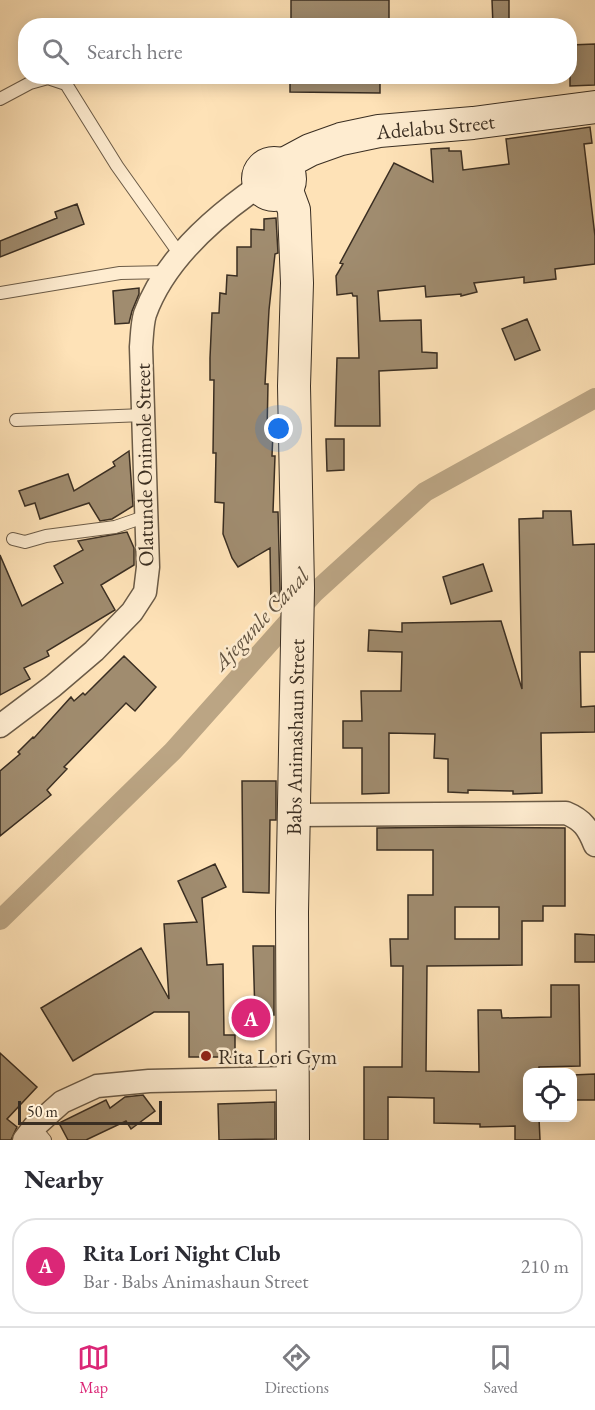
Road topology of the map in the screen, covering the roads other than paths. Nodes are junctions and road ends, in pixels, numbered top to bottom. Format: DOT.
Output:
graph roads {
  1 [pos="28,84"];
  2 [pos="66,84"];
  3 [pos="0,99"];
  4 [pos="595,107"];
  5 [pos="276,181"];
  6 [pos="175,264"];
  7 [pos="0,293"];
  8 [pos="144,415"];
  9 [pos="16,420"];
  10 [pos="147,516"];
  11 [pos="13,539"];
  12 [pos="0,726"];
  13 [pos="293,815"];
  14 [pos="595,845"];
  15 [pos="293,1077"];
  16 [pos="34,1136"];
  17 [pos="293,1140"];
  1 -- 3 [label="lane"];
  2 -- 6 [label="lane"];
  4 -- 5 [label="main road, Adelabu Street"];
  5 -- 6 [label="street, Olatunde Onimole Street"];
  5 -- 13 [label="main road, Babs Animashaun Street"];
  6 -- 7 [label="lane"];
  6 -- 8 [label="street, Olatunde Onimole Street"];
  8 -- 9 [label="lane"];
  8 -- 10 [label="street, Olatunde Onimole Street"];
  10 -- 11 [label="lane"];
  10 -- 12 [label="street, Olatunde Onimole Street"];
  13 -- 14 [label="street"];
  13 -- 15 [label="main road, Babs Animashaun Street"];
  15 -- 16 [label="street"];
  15 -- 17 [label="main road, Babs Animashaun Street"];
}
